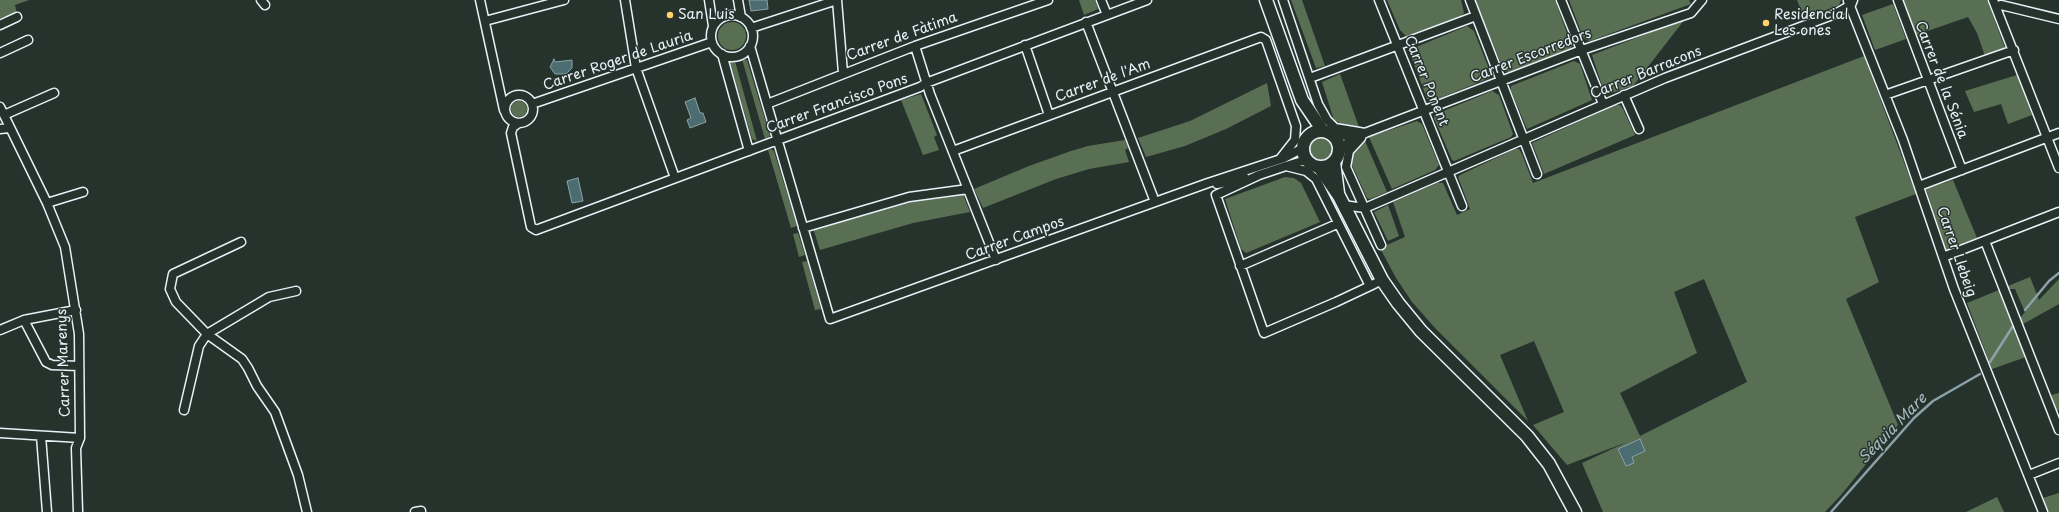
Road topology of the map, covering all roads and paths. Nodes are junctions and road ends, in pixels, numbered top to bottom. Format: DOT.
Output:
graph roads {
  1 [pos="480,0"];
  2 [pos="564,0"];
  3 [pos="625,0"];
  4 [pos="709,0"];
  5 [pos="738,0"];
  6 [pos="837,0"];
  7 [pos="1048,0"];
  8 [pos="1101,0"];
  9 [pos="1147,0"];
  10 [pos="1266,0"];
  11 [pos="1283,0"];
  12 [pos="1379,0"];
  13 [pos="1470,0"];
  14 [pos="1561,0"];
  15 [pos="1702,0"];
  16 [pos="1898,0"];
  17 [pos="1850,2"];
  18 [pos="1995,3"];
  19 [pos="1107,15"];
  20 [pos="1476,16"];
  21 [pos="17,17"];
  22 [pos="741,17"];
  23 [pos="2059,19"];
  24 [pos="485,21"];
  25 [pos="1086,22"];
  26 [pos="0,25"];
  27 [pos="713,26"];
  28 [pos="751,28"];
  29 [pos="28,40"];
  30 [pos="712,42"];
  31 [pos="1025,45"];
  32 [pos="1397,45"];
  33 [pos="750,46"];
  34 [pos="915,46"];
  35 [pos="2014,50"];
  36 [pos="1581,51"];
  37 [pos="0,53"];
  38 [pos="722,54"];
  39 [pos="636,68"];
  40 [pos="843,73"];
  41 [pos="1310,78"];
  42 [pos="1926,80"];
  43 [pos="1500,81"];
  44 [pos="926,82"];
  45 [pos="500,87"];
  46 [pos="1112,92"];
  47 [pos="54,93"];
  48 [pos="1624,95"];
  49 [pos="1886,95"];
  50 [pos="510,98"];
  51 [pos="1302,100"];
  52 [pos="532,104"];
  53 [pos="767,104"];
  54 [pos="1603,104"];
  55 [pos="0,107"];
  56 [pos="504,110"];
  57 [pos="1424,110"];
  58 [pos="4,115"];
  59 [pos="1049,115"];
  60 [pos="519,123"];
  61 [pos="9,128"];
  62 [pos="0,129"];
  63 [pos="1640,129"];
  64 [pos="1365,133"];
  65 [pos="2059,133"];
  66 [pos="1329,134"];
  67 [pos="1308,136"];
  68 [pos="2047,137"];
  69 [pos="1524,139"];
  70 [pos="777,140"];
  71 [pos="749,151"];
  72 [pos="953,151"];
  73 [pos="1304,154"];
  74 [pos="1336,158"];
  75 [pos="1279,160"];
  76 [pos="1286,166"];
  77 [pos="1319,167"];
  78 [pos="2059,168"];
  79 [pos="1962,170"];
  80 [pos="1448,171"];
  81 [pos="1537,174"];
  82 [pos="1259,175"];
  83 [pos="675,178"];
  84 [pos="1208,183"];
  85 [pos="1919,186"];
  86 [pos="968,188"];
  87 [pos="83,192"];
  88 [pos="1341,201"];
  89 [pos="1155,202"];
  90 [pos="48,203"];
  91 [pos="1462,206"];
  92 [pos="1365,208"];
  93 [pos="2059,212"];
  94 [pos="1337,224"];
  95 [pos="803,228"];
  96 [pos="1985,241"];
  97 [pos="242,242"];
  98 [pos="1382,245"];
  99 [pos="1943,258"];
  100 [pos="996,260"];
  101 [pos="1240,266"];
  102 [pos="1382,280"];
  103 [pos="1370,286"];
  104 [pos="296,291"];
  105 [pos="76,310"];
  106 [pos="24,320"];
  107 [pos="0,330"];
  108 [pos="207,334"];
  109 [pos="78,366"];
  110 [pos="184,410"];
  111 [pos="2059,430"];
  112 [pos="0,433"];
  113 [pos="41,436"];
  114 [pos="80,438"];
  115 [pos="2059,463"];
  116 [pos="2029,476"];
  117 [pos="47,512"];
  118 [pos="78,512"];
  119 [pos="307,512"];
  120 [pos="1575,512"];
  121 [pos="2043,512"];
  1 -- 24 [label="street"];
  2 -- 24 [label="street"];
  3 -- 39 [label="street"];
  4 -- 27 [label="street"];
  5 -- 22 [label="street"];
  6 -- 28 [label="street"];
  6 -- 40 [label="street"];
  7 -- 34 [label="street, Carrer de Fàtima"];
  8 -- 19 [label="street"];
  9 -- 19 [label="street, Carrer Francisco Pons"];
  10 -- 51 [label="street"];
  11 -- 41 [label="street, Carrer Escorredors"];
  12 -- 32 [label="street, Carrer Ponent"];
  13 -- 20 [label="street"];
  14 -- 36 [label="street"];
  15 -- 36 [label="street, Carrer Escorredors"];
  16 -- 42 [label="street, Carrer de la Sénia"];
  17 -- 48 [label="street, Carrer Barracons"];
  17 -- 49 [label="street, Carrer Llebeig"];
  18 -- 23 [label="street"];
  18 -- 35 [label="street"];
  19 -- 25 [label="street, Carrer Francisco Pons"];
  20 -- 32 [label="street"];
  20 -- 43 [label="street"];
  21 -- 26 [label="street"];
  22 -- 27 [label="street"];
  22 -- 28 [label="street"];
  24 -- 45 [label="street"];
  25 -- 31 [label="street, Carrer Francisco Pons"];
  25 -- 46 [label="street"];
  27 -- 30 [label="street"];
  28 -- 33 [label="street"];
  29 -- 37 [label="street"];
  30 -- 38 [label="street"];
  30 -- 39 [label="street, Carrer Roger de Lauria"];
  31 -- 44 [label="street, Carrer Francisco Pons"];
  31 -- 59 [label="street"];
  32 -- 41 [label="street"];
  32 -- 57 [label="street, Carrer Ponent"];
  33 -- 38 [label="street"];
  33 -- 53 [label="street"];
  34 -- 40 [label="street, Carrer de Fàtima"];
  34 -- 44 [label="street"];
  35 -- 42 [label="street"];
  35 -- 68 [label="street"];
  36 -- 43 [label="street, Carrer Escorredors"];
  36 -- 54 [label="street"];
  38 -- 71 [label="street"];
  39 -- 52 [label="street, Carrer Roger de Lauria"];
  39 -- 83 [label="street"];
  40 -- 53 [label="street, Carrer de Fàtima"];
  41 -- 64 [label="street, Carrer Escorredors"];
  42 -- 49 [label="street"];
  42 -- 79 [label="street, Carrer de la Sénia"];
  43 -- 57 [label="street, Carrer Escorredors"];
  43 -- 69 [label="street"];
  44 -- 70 [label="street, Carrer Francisco Pons"];
  44 -- 72 [label="street"];
  45 -- 50 [label="street"];
  45 -- 56 [label="street"];
  46 -- 59 [label="street, Carrer de l'Am"];
  46 -- 75 [label="street, Carrer de l'Am"];
  46 -- 89 [label="street"];
  47 -- 58 [label="street"];
  48 -- 54 [label="street, Carrer Barracons"];
  48 -- 63 [label="street"];
  49 -- 85 [label="street, Carrer Llebeig"];
  50 -- 52 [label="street"];
  50 -- 56 [label="street"];
  51 -- 66 [label="street"];
  51 -- 67 [label="street"];
  52 -- 60 [label="street"];
  53 -- 70 [label="street"];
  54 -- 69 [label="street, Carrer Barracons"];
  55 -- 58 [label="street, Carrer Marenys"];
  56 -- 60 [label="street"];
  57 -- 64 [label="street, Carrer Escorredors"];
  57 -- 80 [label="street, Carrer Ponent"];
  58 -- 61 [label="street, Carrer Marenys"];
  59 -- 72 [label="street, Carrer de l'Am"];
  60 -- 83 [label="street, Carrer Francisco Pons"];
  61 -- 62 [label="street"];
  61 -- 90 [label="street, Carrer Marenys"];
  64 -- 66 [label="street, Carrer Escorredors"];
  64 -- 74 [label="street, Carrer Escorredors"];
  64 -- 92 [label="street"];
  65 -- 68 [label="street"];
  66 -- 67 [label="street"];
  66 -- 74 [label="street"];
  67 -- 73 [label="street"];
  68 -- 78 [label="street"];
  68 -- 79 [label="street"];
  69 -- 80 [label="street, Carrer Barracons"];
  69 -- 81 [label="street"];
  70 -- 71 [label="street, Carrer Francisco Pons"];
  70 -- 95 [label="street"];
  71 -- 83 [label="street, Carrer Francisco Pons"];
  72 -- 86 [label="street"];
  73 -- 75 [label="street"];
  73 -- 76 [label="street"];
  73 -- 77 [label="street"];
  74 -- 77 [label="street"];
  74 -- 88 [label="street"];
  75 -- 84 [label="street"];
  76 -- 82 [label="street"];
  76 -- 94 [label="street"];
  77 -- 88 [label="street"];
  79 -- 85 [label="street"];
  80 -- 91 [label="street"];
  80 -- 92 [label="street, Carrer Barracons"];
  82 -- 84 [label="street"];
  82 -- 101 [label="street"];
  84 -- 89 [label="street, Carrer Campos"];
  85 -- 99 [label="street, Carrer Llebeig"];
  86 -- 95 [label="street"];
  86 -- 100 [label="street"];
  87 -- 90 [label="street"];
  88 -- 92 [label="street"];
  88 -- 102 [label="street"];
  89 -- 100 [label="street, Carrer Campos"];
  90 -- 105 [label="street, Carrer Marenys"];
  92 -- 98 [label="street"];
  93 -- 96 [label="street"];
  94 -- 101 [label="street"];
  94 -- 103 [label="street"];
  95 -- 100 [label="street, Carrer Campos"];
  96 -- 99 [label="street"];
  96 -- 111 [label="street"];
  97 -- 108 [label="street"];
  99 -- 116 [label="street, Carrer Llebeig"];
  101 -- 103 [label="street"];
  102 -- 103 [label="street"];
  102 -- 120 [label="street"];
  104 -- 108 [label="street"];
  105 -- 106 [label="street"];
  105 -- 109 [label="street, Carrer Marenys"];
  106 -- 107 [label="street"];
  106 -- 109 [label="street"];
  108 -- 110 [label="street"];
  108 -- 119 [label="street"];
  109 -- 114 [label="street, Carrer Marenys"];
  112 -- 113 [label="street"];
  113 -- 114 [label="street"];
  113 -- 117 [label="street"];
  114 -- 118 [label="street, Carrer Marenys"];
  115 -- 116 [label="street"];
  116 -- 121 [label="street, Carrer Llebeig"];
}
